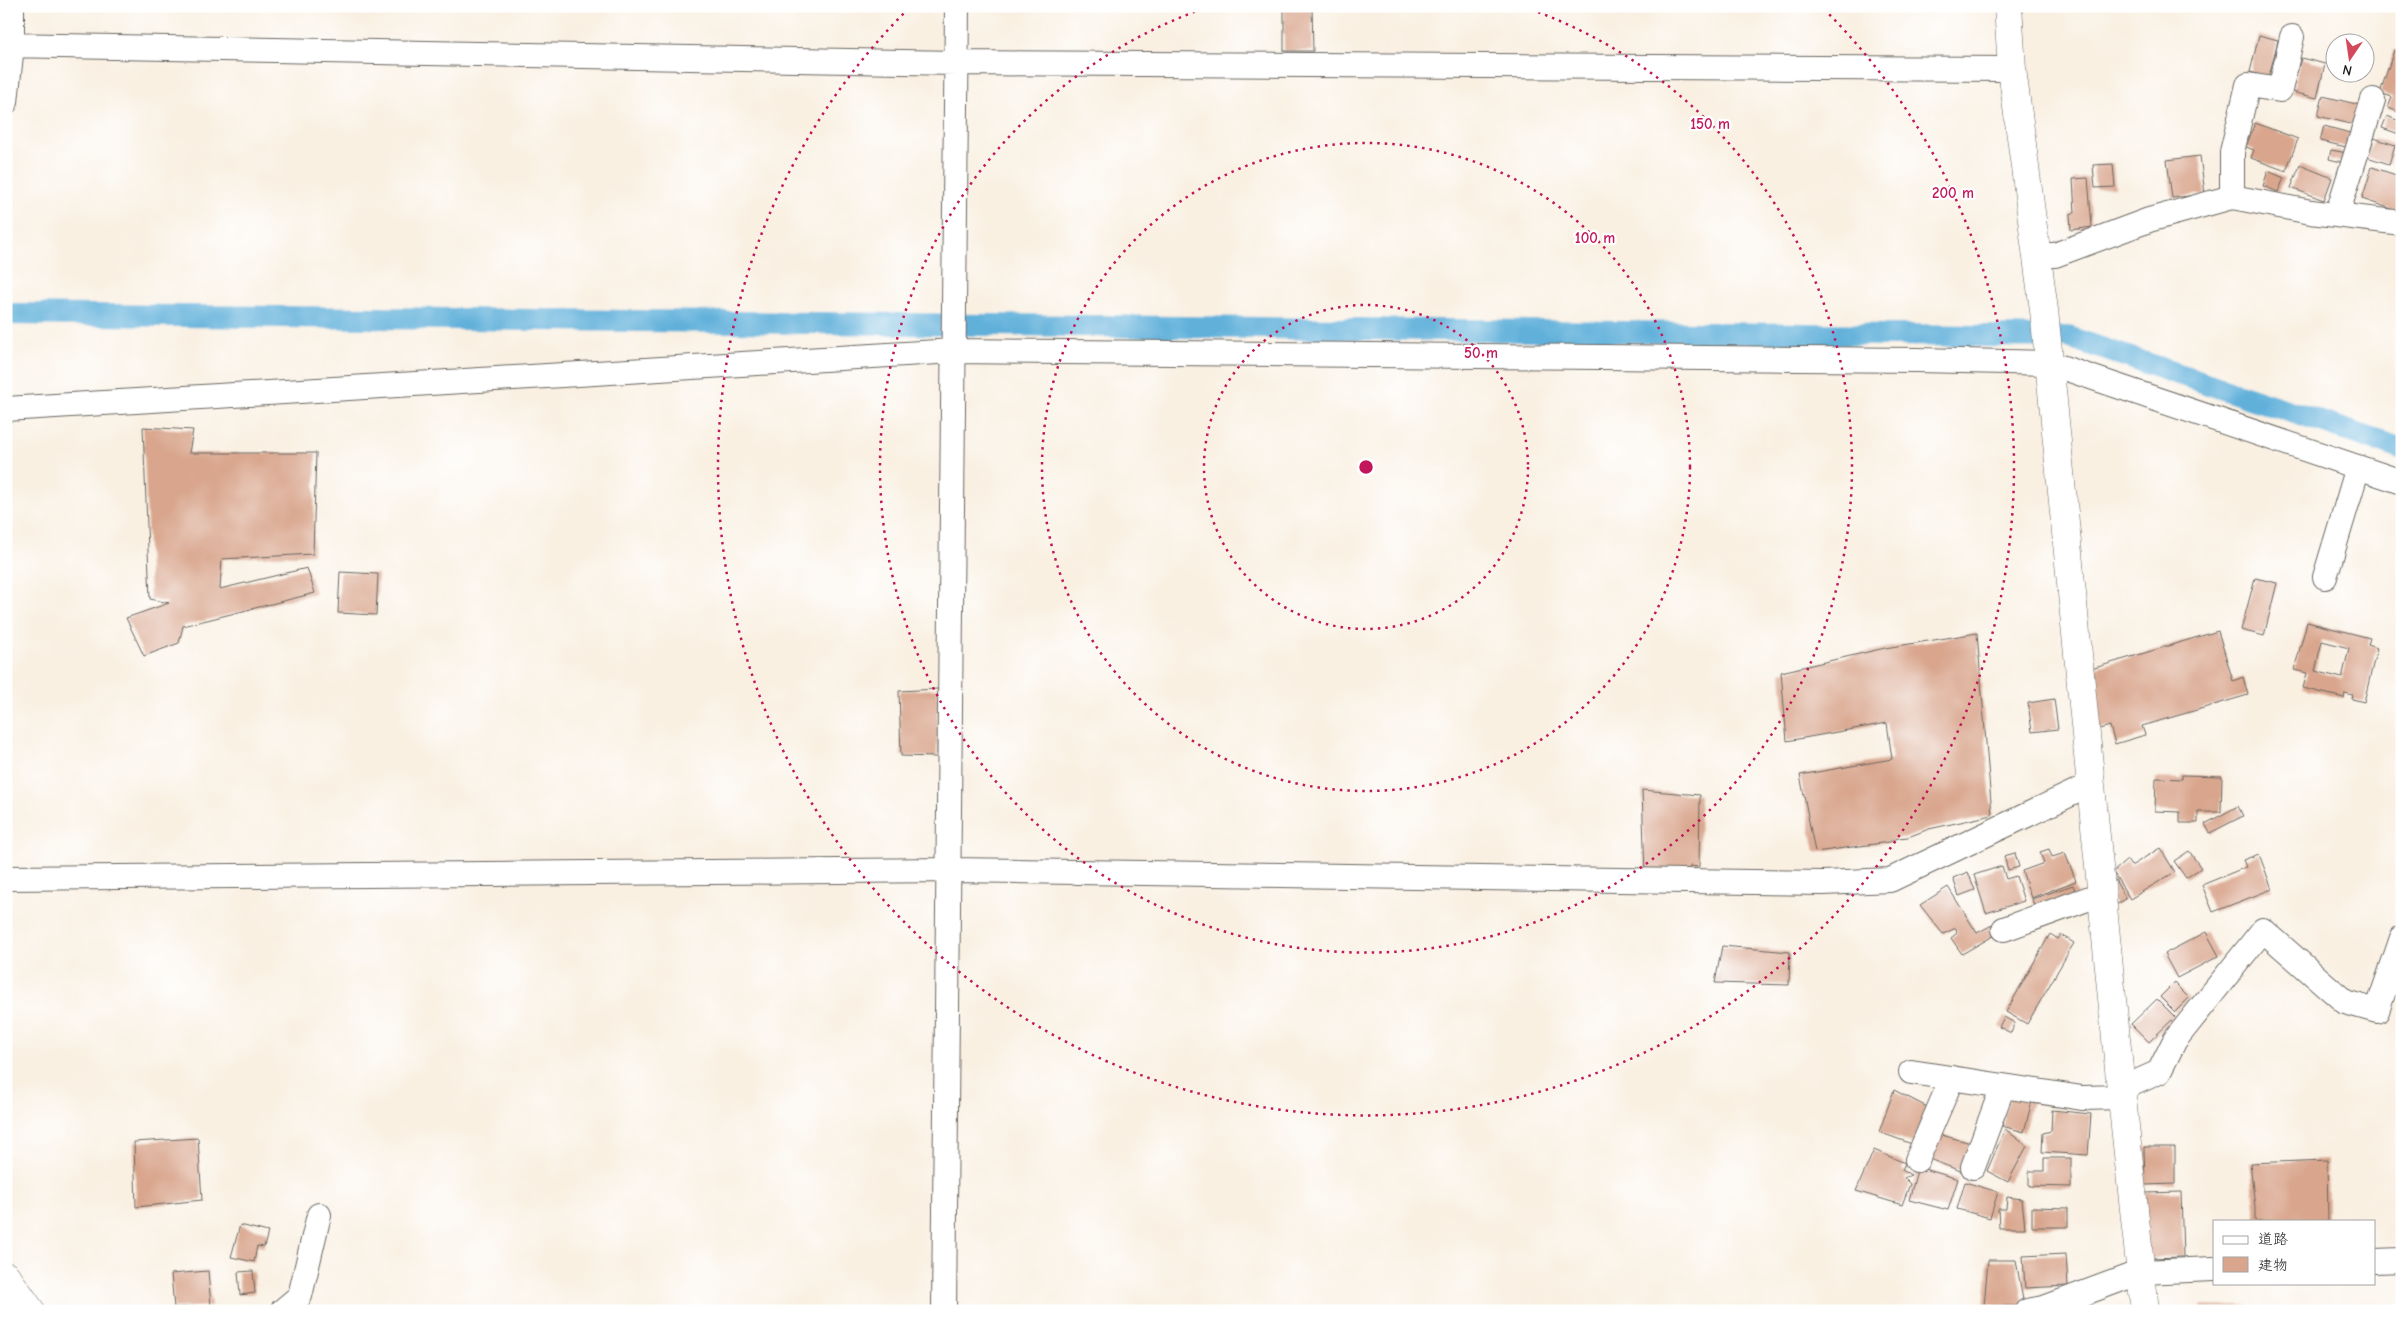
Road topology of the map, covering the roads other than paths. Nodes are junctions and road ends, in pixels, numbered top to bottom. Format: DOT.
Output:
graph roads {
  1 [pos="12,6"];
  2 [pos="957,6"];
  3 [pos="2008,6"];
  4 [pos="2292,37"];
  5 [pos="9,45"];
  6 [pos="956,63"];
  7 [pos="2012,69"];
  8 [pos="2373,100"];
  9 [pos="6,102"];
  10 [pos="2232,198"];
  11 [pos="2337,215"];
  12 [pos="2402,223"];
  13 [pos="2037,255"];
  14 [pos="954,350"];
  15 [pos="2048,360"];
  16 [pos="6,409"];
  17 [pos="2358,467"];
  18 [pos="2402,482"];
  19 [pos="2325,577"];
  20 [pos="2090,785"];
  21 [pos="949,870"];
  22 [pos="6,878"];
  23 [pos="2101,894"];
  24 [pos="2004,929"];
  25 [pos="2402,938"];
  26 [pos="1911,1072"];
  27 [pos="1952,1078"];
  28 [pos="2004,1086"];
  29 [pos="2121,1093"];
  30 [pos="1917,1160"];
  31 [pos="1973,1167"];
  32 [pos="319,1215"];
  33 [pos="2402,1260"];
  34 [pos="2376,1261"];
  35 [pos="2213,1269"];
  36 [pos="2141,1272"];
  37 [pos="6,1276"];
  38 [pos="31,1311"];
  39 [pos="282,1311"];
  40 [pos="944,1311"];
  41 [pos="2028,1311"];
  42 [pos="2145,1311"];
  1 -- 5 [label="street"];
  2 -- 6 [label="street"];
  3 -- 7 [label="main road"];
  4 -- 10 [label="street"];
  5 -- 6 [label="street"];
  5 -- 9 [label="street"];
  6 -- 7 [label="street"];
  6 -- 14 [label="street"];
  7 -- 13 [label="main road"];
  8 -- 11 [label="street"];
  10 -- 11 [label="street"];
  10 -- 13 [label="street"];
  11 -- 12 [label="street"];
  13 -- 15 [label="main road"];
  14 -- 15 [label="street"];
  14 -- 16 [label="street"];
  14 -- 21 [label="street"];
  15 -- 17 [label="street"];
  15 -- 20 [label="main road"];
  17 -- 18 [label="street"];
  17 -- 19 [label="street"];
  20 -- 21 [label="street"];
  20 -- 23 [label="main road"];
  21 -- 22 [label="street"];
  21 -- 40 [label="street"];
  23 -- 24 [label="street"];
  23 -- 29 [label="main road"];
  25 -- 29 [label="street"];
  26 -- 27 [label="street"];
  27 -- 28 [label="street"];
  27 -- 30 [label="street"];
  28 -- 29 [label="street"];
  28 -- 31 [label="street"];
  29 -- 36 [label="main road"];
  32 -- 39 [label="street"];
  33 -- 34 [label="street"];
  35 -- 36 [label="street"];
  36 -- 41 [label="street"];
  36 -- 42 [label="main road"];
  37 -- 38 [label="main road"];
}
